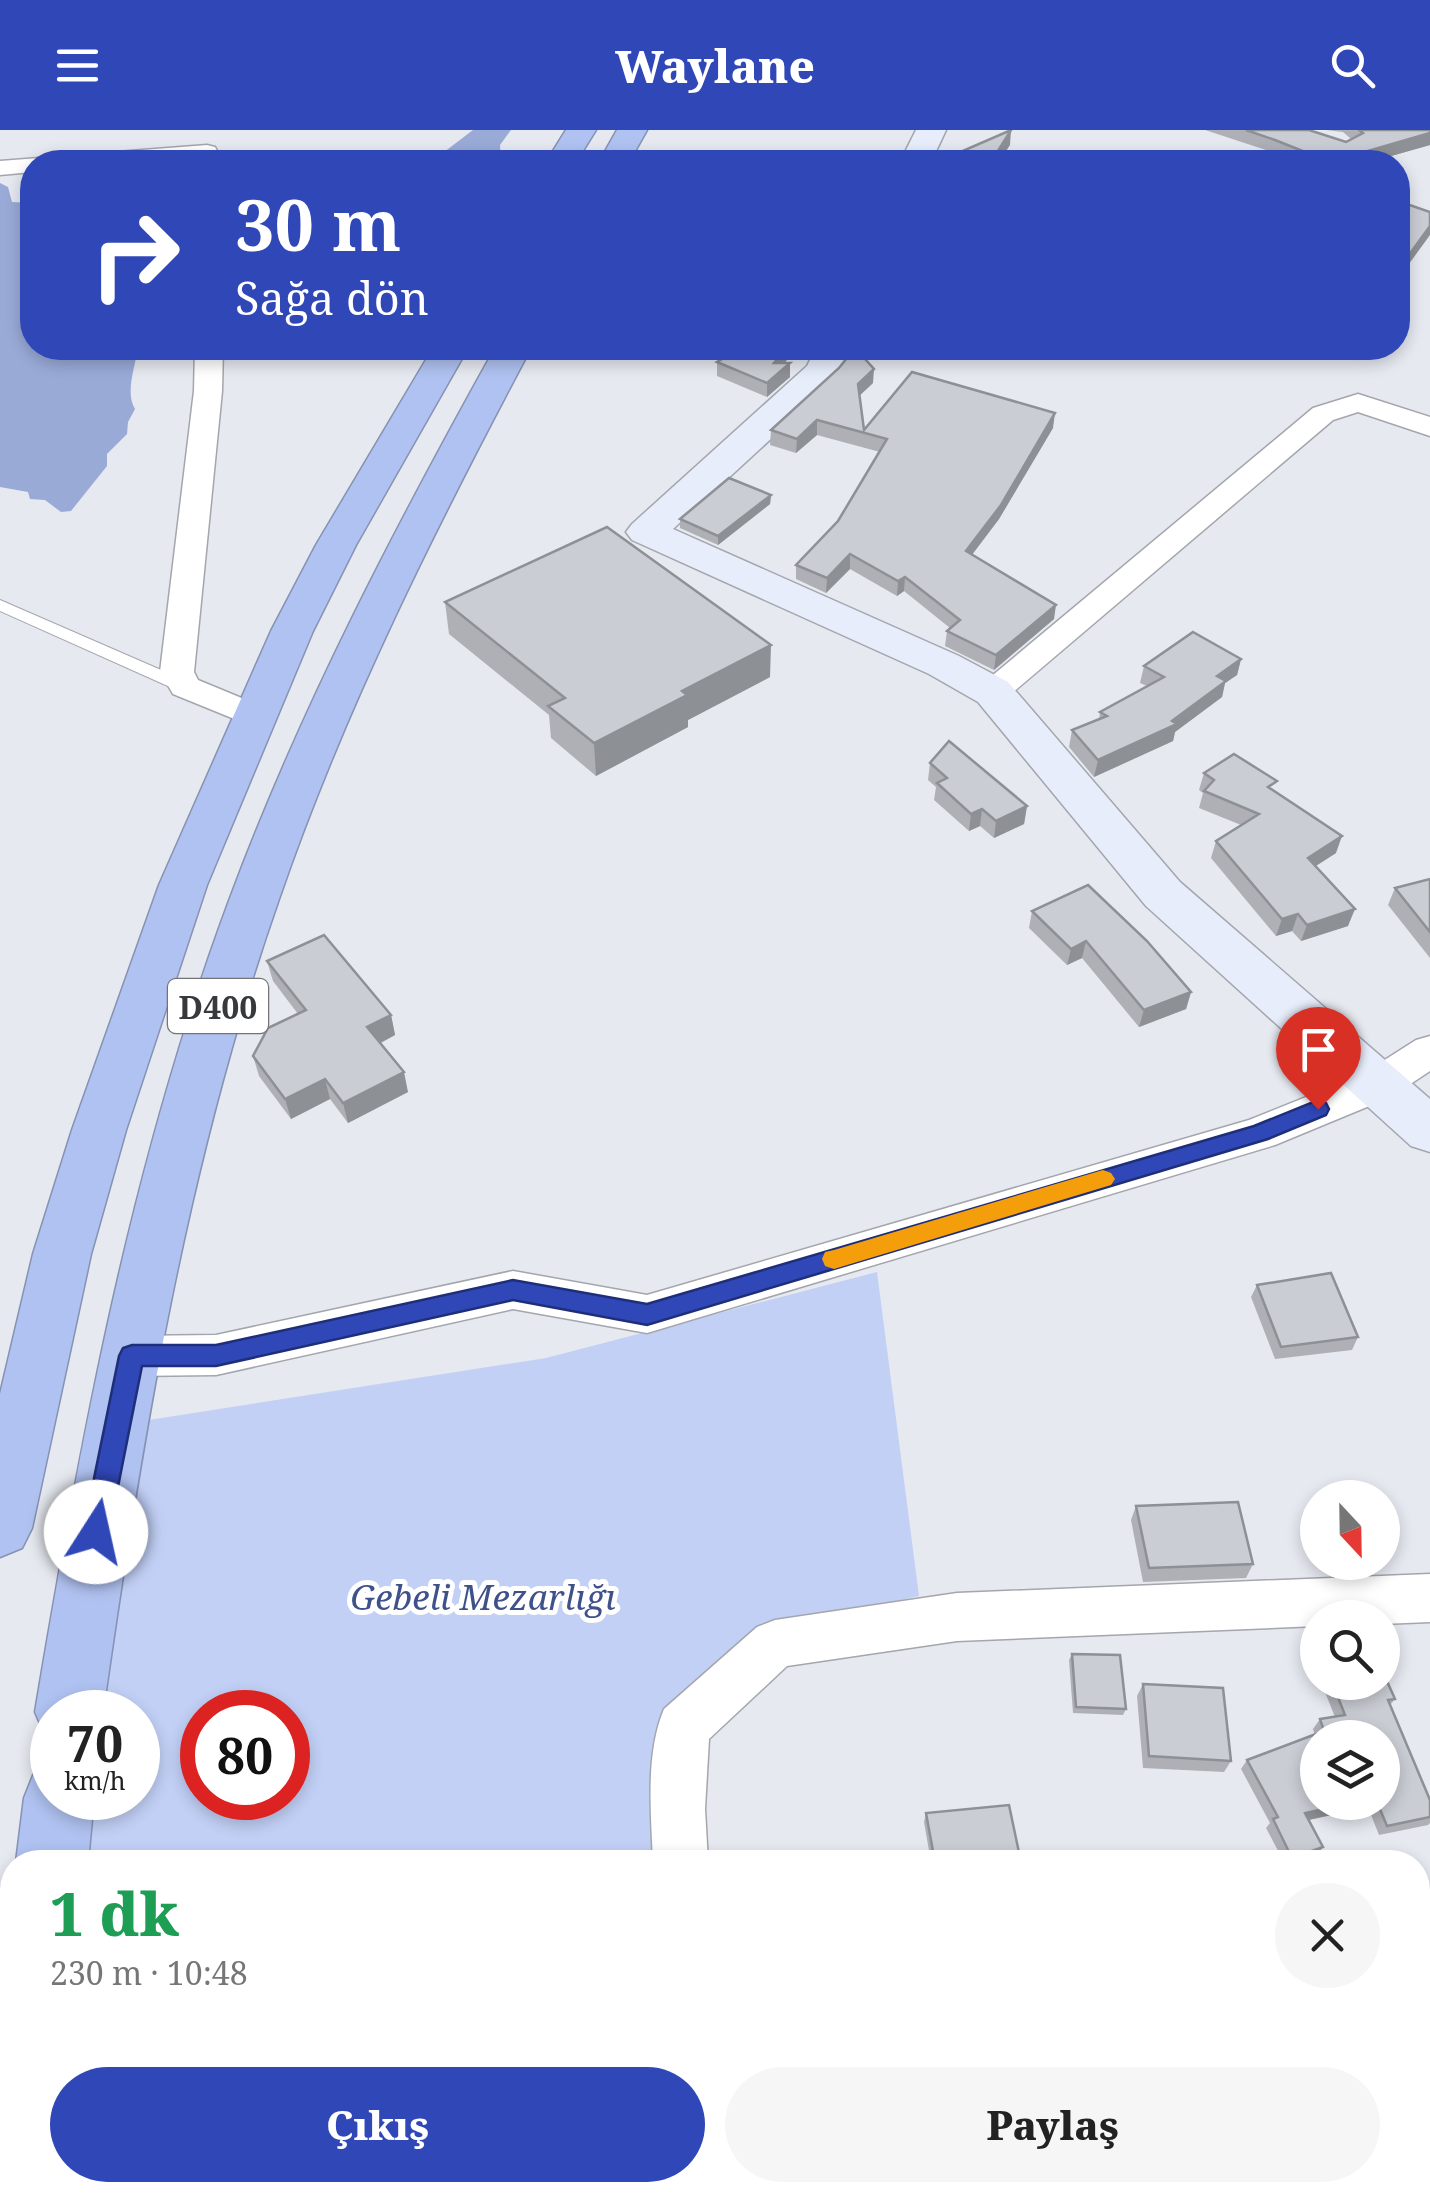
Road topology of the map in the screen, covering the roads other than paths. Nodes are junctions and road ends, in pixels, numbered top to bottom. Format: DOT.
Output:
graph roads {
  1 [pos="209,360"];
  2 [pos="443,360"];
  3 [pos="507,360"];
  4 [pos="828,360"];
  5 [pos="1430,427"];
  6 [pos="0,605"];
  7 [pos="185,687"];
  8 [pos="993,692"];
  9 [pos="254,716"];
  10 [pos="1430,1050"];
  11 [pos="1376,1086"];
  12 [pos="1430,1130"];
  13 [pos="132,1356"];
  14 [pos="0,1528"];
  15 [pos="1430,1598"];
  16 [pos="72,1690"];
  17 [pos="57,1820"];
  18 [pos="53,1850"];
  19 [pos="680,1850"];
  1 -- 7 [label="street"];
  2 -- 9 [label="highway, D400"];
  3 -- 13 [label="highway, D400"];
  4 -- 8 [label="street"];
  5 -- 8 [label="street"];
  6 -- 7 [label="lane"];
  7 -- 9 [label="street"];
  8 -- 11 [label="street"];
  9 -- 14 [label="highway, D400"];
  10 -- 11 [label="street"];
  11 -- 12 [label="street"];
  11 -- 13 [label="street"];
  13 -- 16 [label="highway, D400"];
  15 -- 19 [label="street"];
  17 -- 18 [label="highway"];
}
